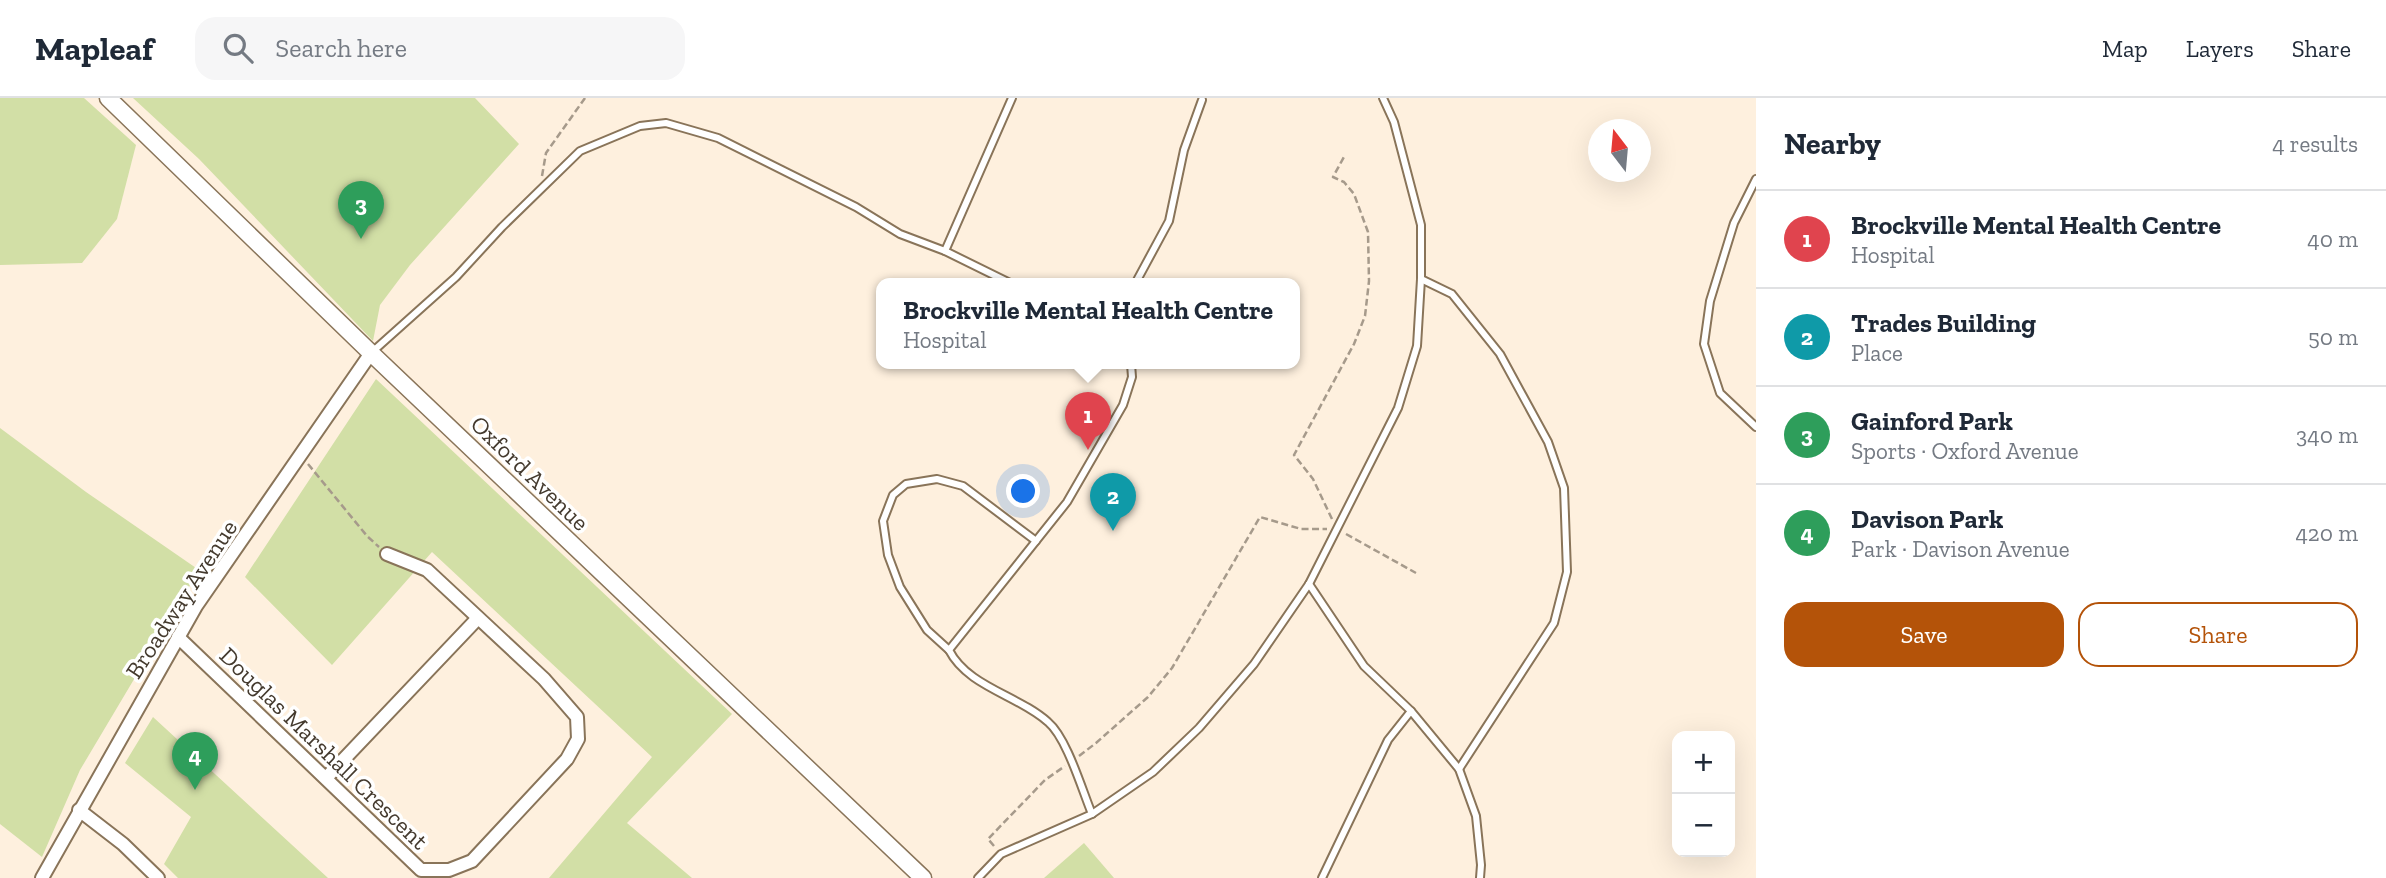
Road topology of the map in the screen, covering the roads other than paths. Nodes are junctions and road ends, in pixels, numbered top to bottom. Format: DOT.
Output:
graph roads {
  1 [pos="108,98"];
  2 [pos="1012,98"];
  3 [pos="1383,98"];
  4 [pos="1202,100"];
  5 [pos="1756,179"];
  6 [pos="945,251"];
  7 [pos="1000,278"];
  8 [pos="1138,278"];
  9 [pos="1421,279"];
  10 [pos="371,353"];
  11 [pos="1131,369"];
  12 [pos="1756,427"];
  13 [pos="1036,541"];
  14 [pos="387,554"];
  15 [pos="1309,584"];
  16 [pos="478,618"];
  17 [pos="178,637"];
  18 [pos="949,650"];
  19 [pos="1411,711"];
  20 [pos="1459,769"];
  21 [pos="326,778"];
  22 [pos="79,810"];
  23 [pos="1092,814"];
  24 [pos="42,878"];
  25 [pos="158,878"];
  26 [pos="923,878"];
  27 [pos="978,878"];
  28 [pos="1322,878"];
  29 [pos="1480,878"];
  1 -- 10 [label="street, Oxford Avenue"];
  2 -- 6 [label="lane"];
  3 -- 9 [label="lane"];
  4 -- 8 [label="lane"];
  5 -- 12 [label="lane"];
  6 -- 7 [label="lane"];
  6 -- 10 [label="lane"];
  9 -- 15 [label="lane"];
  9 -- 20 [label="lane"];
  10 -- 17 [label="street, Broadway Avenue"];
  10 -- 26 [label="street, Oxford Avenue"];
  11 -- 13 [label="lane"];
  13 -- 18 [label="lane"];
  13 -- 18 [label="lane"];
  14 -- 16 [label="street, Douglas Marshall Crescent"];
  15 -- 19 [label="lane"];
  15 -- 23 [label="lane"];
  16 -- 21 [label="street"];
  16 -- 21 [label="street, Douglas Marshall Crescent"];
  17 -- 21 [label="street, Douglas Marshall Crescent"];
  17 -- 22 [label="street, Broadway Avenue"];
  18 -- 23 [label="lane"];
  19 -- 20 [label="lane"];
  19 -- 28 [label="lane"];
  20 -- 29 [label="lane"];
  22 -- 24 [label="street, Broadway Avenue"];
  22 -- 25 [label="street"];
  23 -- 27 [label="lane"];
}
